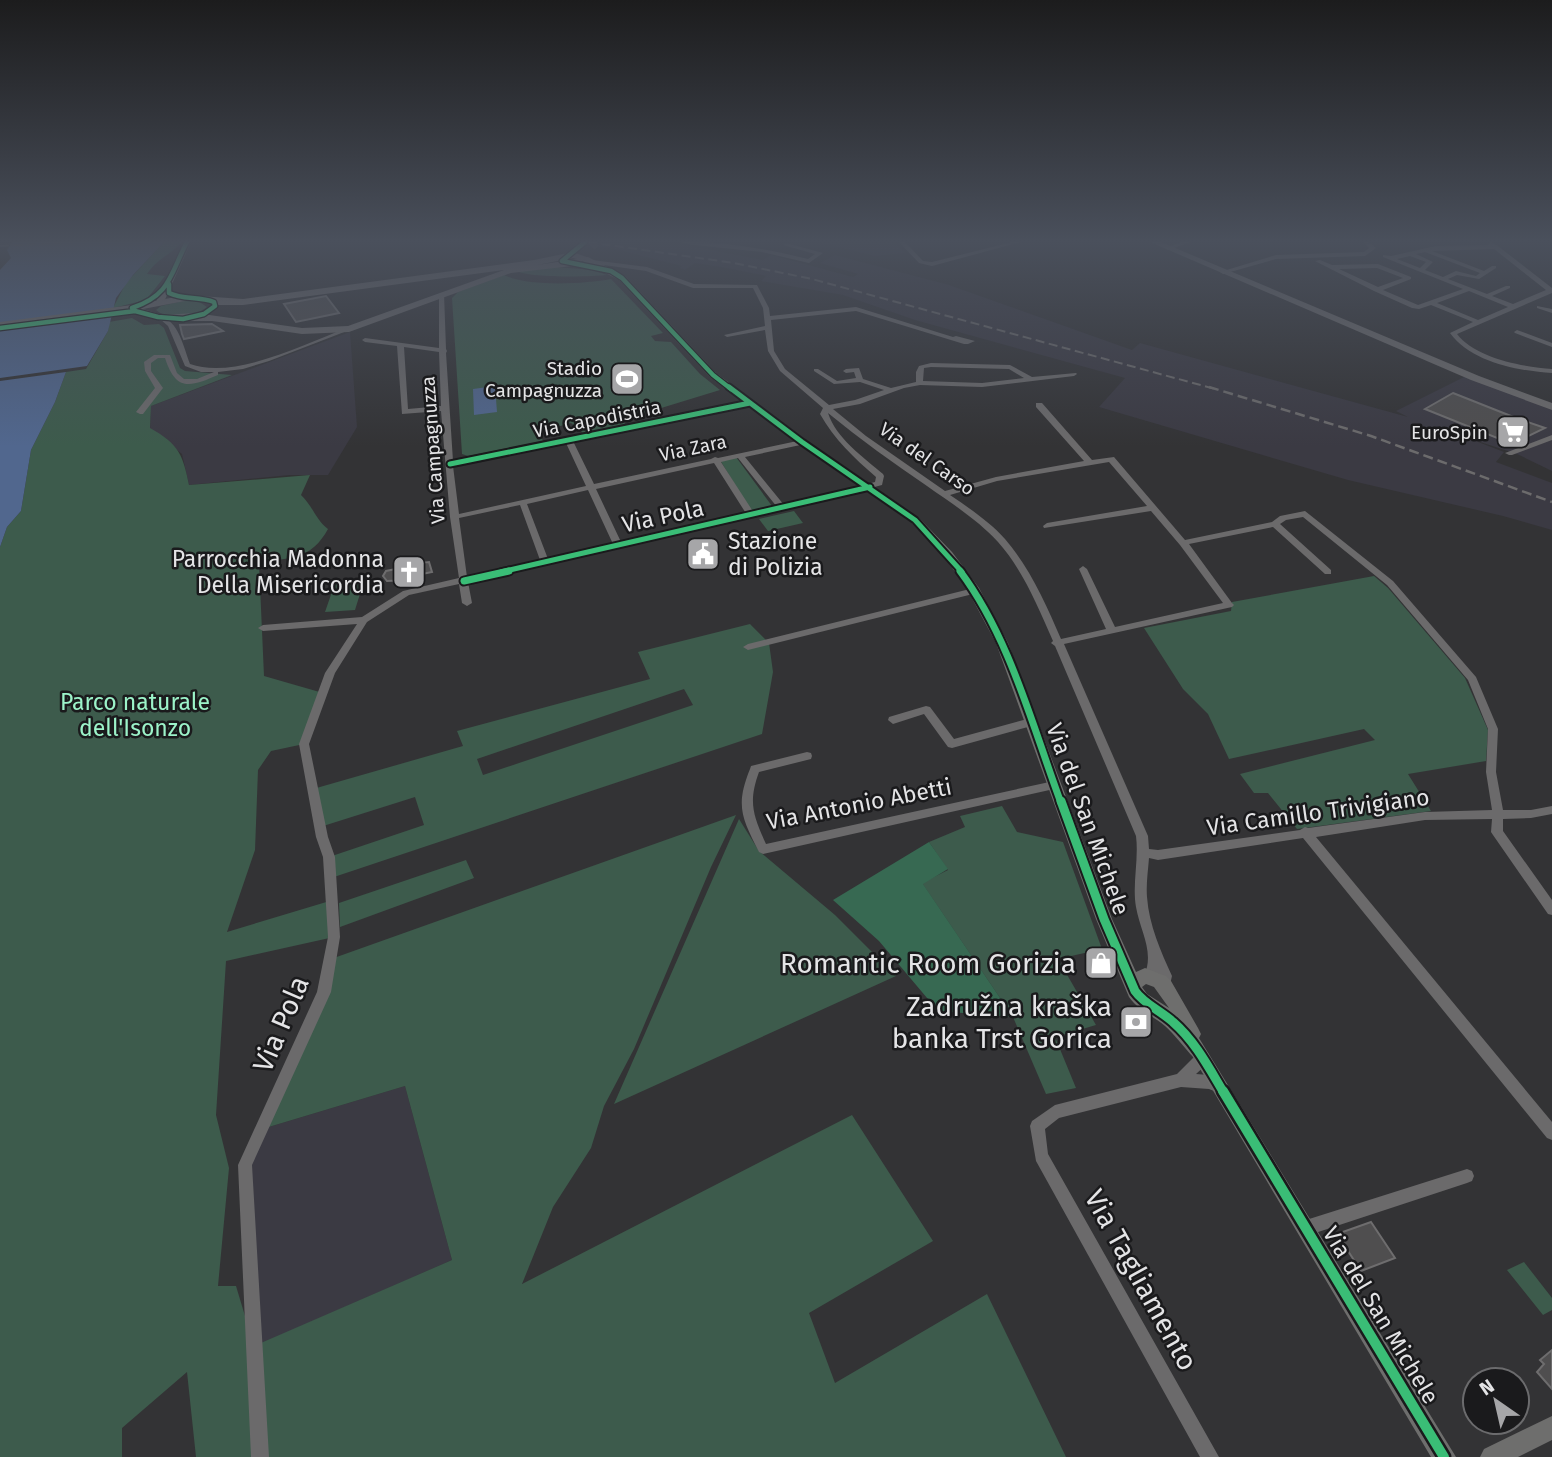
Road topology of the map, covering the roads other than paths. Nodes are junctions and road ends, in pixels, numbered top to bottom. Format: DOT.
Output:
graph roads {
  1 [pos="129,310"];
  2 [pos="158,310"];
  3 [pos="211,310"];
  4 [pos="400,310"];
  5 [pos="443,310"];
  6 [pos="652,310"];
  7 [pos="766,310"];
  8 [pos="851,310"];
  9 [pos="859,310"];
  10 [pos="1316,310"];
  11 [pos="1449,310"];
  12 [pos="1502,310"];
  13 [pos="162,318"];
  14 [pos="185,318"];
  15 [pos="1476,321"];
  16 [pos="769,325"];
  17 [pos="0,327"];
  18 [pos="349,329"];
  19 [pos="1517,332"];
  20 [pos="727,335"];
  21 [pos="956,338"];
  22 [pos="365,340"];
  23 [pos="400,344"];
  24 [pos="1552,345"];
  25 [pos="444,351"];
  26 [pos="816,370"];
  27 [pos="1552,371"];
  28 [pos="218,373"];
  29 [pos="1074,374"];
  30 [pos="1032,379"];
  31 [pos="920,383"];
  32 [pos="890,390"];
  33 [pos="750,403"];
  34 [pos="1039,405"];
  35 [pos="1552,407"];
  36 [pos="446,408"];
  37 [pos="826,408"];
  38 [pos="139,412"];
  39 [pos="1552,437"];
  40 [pos="569,440"];
  41 [pos="802,442"];
  42 [pos="1509,453"];
  43 [pos="739,455"];
  44 [pos="715,459"];
  45 [pos="1090,463"];
  46 [pos="450,464"];
  47 [pos="591,485"];
  48 [pos="870,487"];
  49 [pos="944,494"];
  50 [pos="522,501"];
  51 [pos="1153,508"];
  52 [pos="783,509"];
  53 [pos="752,516"];
  54 [pos="454,517"];
  55 [pos="1275,524"];
  56 [pos="1047,526"];
  57 [pos="1183,543"];
  58 [pos="618,545"];
  59 [pos="545,562"];
  60 [pos="1083,569"];
  61 [pos="1328,572"];
  62 [pos="464,581"];
  63 [pos="975,591"];
  64 [pos="467,603"];
  65 [pos="364,620"];
  66 [pos="263,628"];
  67 [pos="1112,631"];
  68 [pos="1056,643"];
  69 [pos="748,647"];
  70 [pos="894,720"];
  71 [pos="1031,722"];
  72 [pos="807,756"];
  73 [pos="1054,785"];
  74 [pos="1552,810"];
  75 [pos="1498,815"];
  76 [pos="1305,832"];
  77 [pos="1144,853"];
  78 [pos="1552,910"];
  79 [pos="1152,987"];
  80 [pos="1201,1055"];
  81 [pos="1181,1080"];
  82 [pos="1221,1087"];
  83 [pos="1552,1133"];
  84 [pos="1467,1176"];
  85 [pos="1306,1228"];
  86 [pos="1552,1428"];
  87 [pos="260,1457"];
  88 [pos="1210,1457"];
  89 [pos="1444,1457"];
  90 [pos="1492,1457"];
  1 -- 17 [label="main road"];
  2 -- 13 [label="main road"];
  3 -- 14 [label="main road"];
  4 -- 18 [label="main road"];
  5 -- 25 [label="street, Via Campagnuzza"];
  6 -- 33 [label="main road, Via del San Michele"];
  7 -- 16 [label="street, Via del Carso"];
  8 -- 16 [label="street"];
  9 -- 21 [label="street"];
  10 -- 35 [label="main road"];
  11 -- 15 [label="street"];
  12 -- 15 [label="street"];
  13 -- 14 [label="main road"];
  13 -- 28 [label="street"];
  14 -- 18 [label="main road"];
  15 -- 27 [label="street"];
  16 -- 20 [label="street"];
  16 -- 37 [label="street, Via del Carso"];
  18 -- 28 [label="street"];
  19 -- 24 [label="street"];
  22 -- 23 [label="street"];
  23 -- 25 [label="street"];
  23 -- 36 [label="street"];
  25 -- 36 [label="street, Via Campagnuzza"];
  26 -- 32 [label="street"];
  28 -- 38 [label="street"];
  29 -- 30 [label="street"];
  30 -- 31 [label="street"];
  30 -- 31 [label="street"];
  31 -- 32 [label="street"];
  32 -- 37 [label="street"];
  33 -- 40 [label="street, Via Capodistria"];
  33 -- 41 [label="main road, Via del San Michele"];
  34 -- 45 [label="street"];
  36 -- 46 [label="street, Via Campagnuzza"];
  37 -- 48 [label="street"];
  37 -- 49 [label="street, Via del Carso"];
  39 -- 42 [label="street"];
  40 -- 46 [label="street, Via Capodistria"];
  40 -- 47 [label="street, Via Capodistria"];
  41 -- 43 [label="street, Via Zara"];
  41 -- 48 [label="main road, Via del San Michele"];
  43 -- 44 [label="street, Via Zara"];
  43 -- 52 [label="street"];
  44 -- 47 [label="street, Via Zara"];
  44 -- 53 [label="street"];
  45 -- 49 [label="street"];
  45 -- 51 [label="street"];
  46 -- 54 [label="street, Via Campagnuzza"];
  47 -- 50 [label="street, Via Zara"];
  47 -- 58 [label="street"];
  48 -- 52 [label="street, Via Pola"];
  48 -- 63 [label="main road, Via del San Michele"];
  49 -- 68 [label="street, Via del Carso"];
  50 -- 54 [label="street, Via Zara"];
  50 -- 59 [label="street"];
  51 -- 56 [label="street"];
  51 -- 57 [label="street"];
  52 -- 53 [label="street, Via Pola"];
  53 -- 58 [label="street, Via Pola"];
  54 -- 62 [label="street, Via Campagnuzza"];
  55 -- 57 [label="street"];
  55 -- 61 [label="street"];
  55 -- 75 [label="street"];
  57 -- 67 [label="street"];
  58 -- 59 [label="street, Via Pola"];
  59 -- 62 [label="street, Via Pola"];
  60 -- 67 [label="street"];
  62 -- 64 [label="street, Via Campagnuzza"];
  62 -- 65 [label="street, Via Pola"];
  63 -- 69 [label="street"];
  63 -- 71 [label="main road, Via del San Michele"];
  65 -- 66 [label="street, Via Pola"];
  65 -- 87 [label="street, Via Pola"];
  67 -- 68 [label="street"];
  68 -- 77 [label="street, Via del Carso"];
  70 -- 71 [label="street, Via del San Michele"];
  71 -- 73 [label="main road, Via del San Michele"];
  72 -- 73 [label="street, Via Antonio Abetti"];
  73 -- 79 [label="main road, Via del San Michele"];
  74 -- 75 [label="street, Via Camillo Trivigiano"];
  75 -- 76 [label="street, Via Camillo Trivigiano"];
  75 -- 78 [label="street"];
  76 -- 77 [label="street, Via Camillo Trivigiano"];
  76 -- 83 [label="street"];
  77 -- 79 [label="street, Via del Carso"];
  79 -- 80 [label="main road, Via del San Michele"];
  80 -- 81 [label="street"];
  80 -- 82 [label="main road, Via del San Michele"];
  81 -- 82 [label="street"];
  81 -- 88 [label="street, Via Tagliamento"];
  82 -- 85 [label="main road, Via del San Michele"];
  84 -- 85 [label="street, Via del San Michele"];
  85 -- 89 [label="main road, Via del San Michele"];
  86 -- 90 [label="main road"];
}
